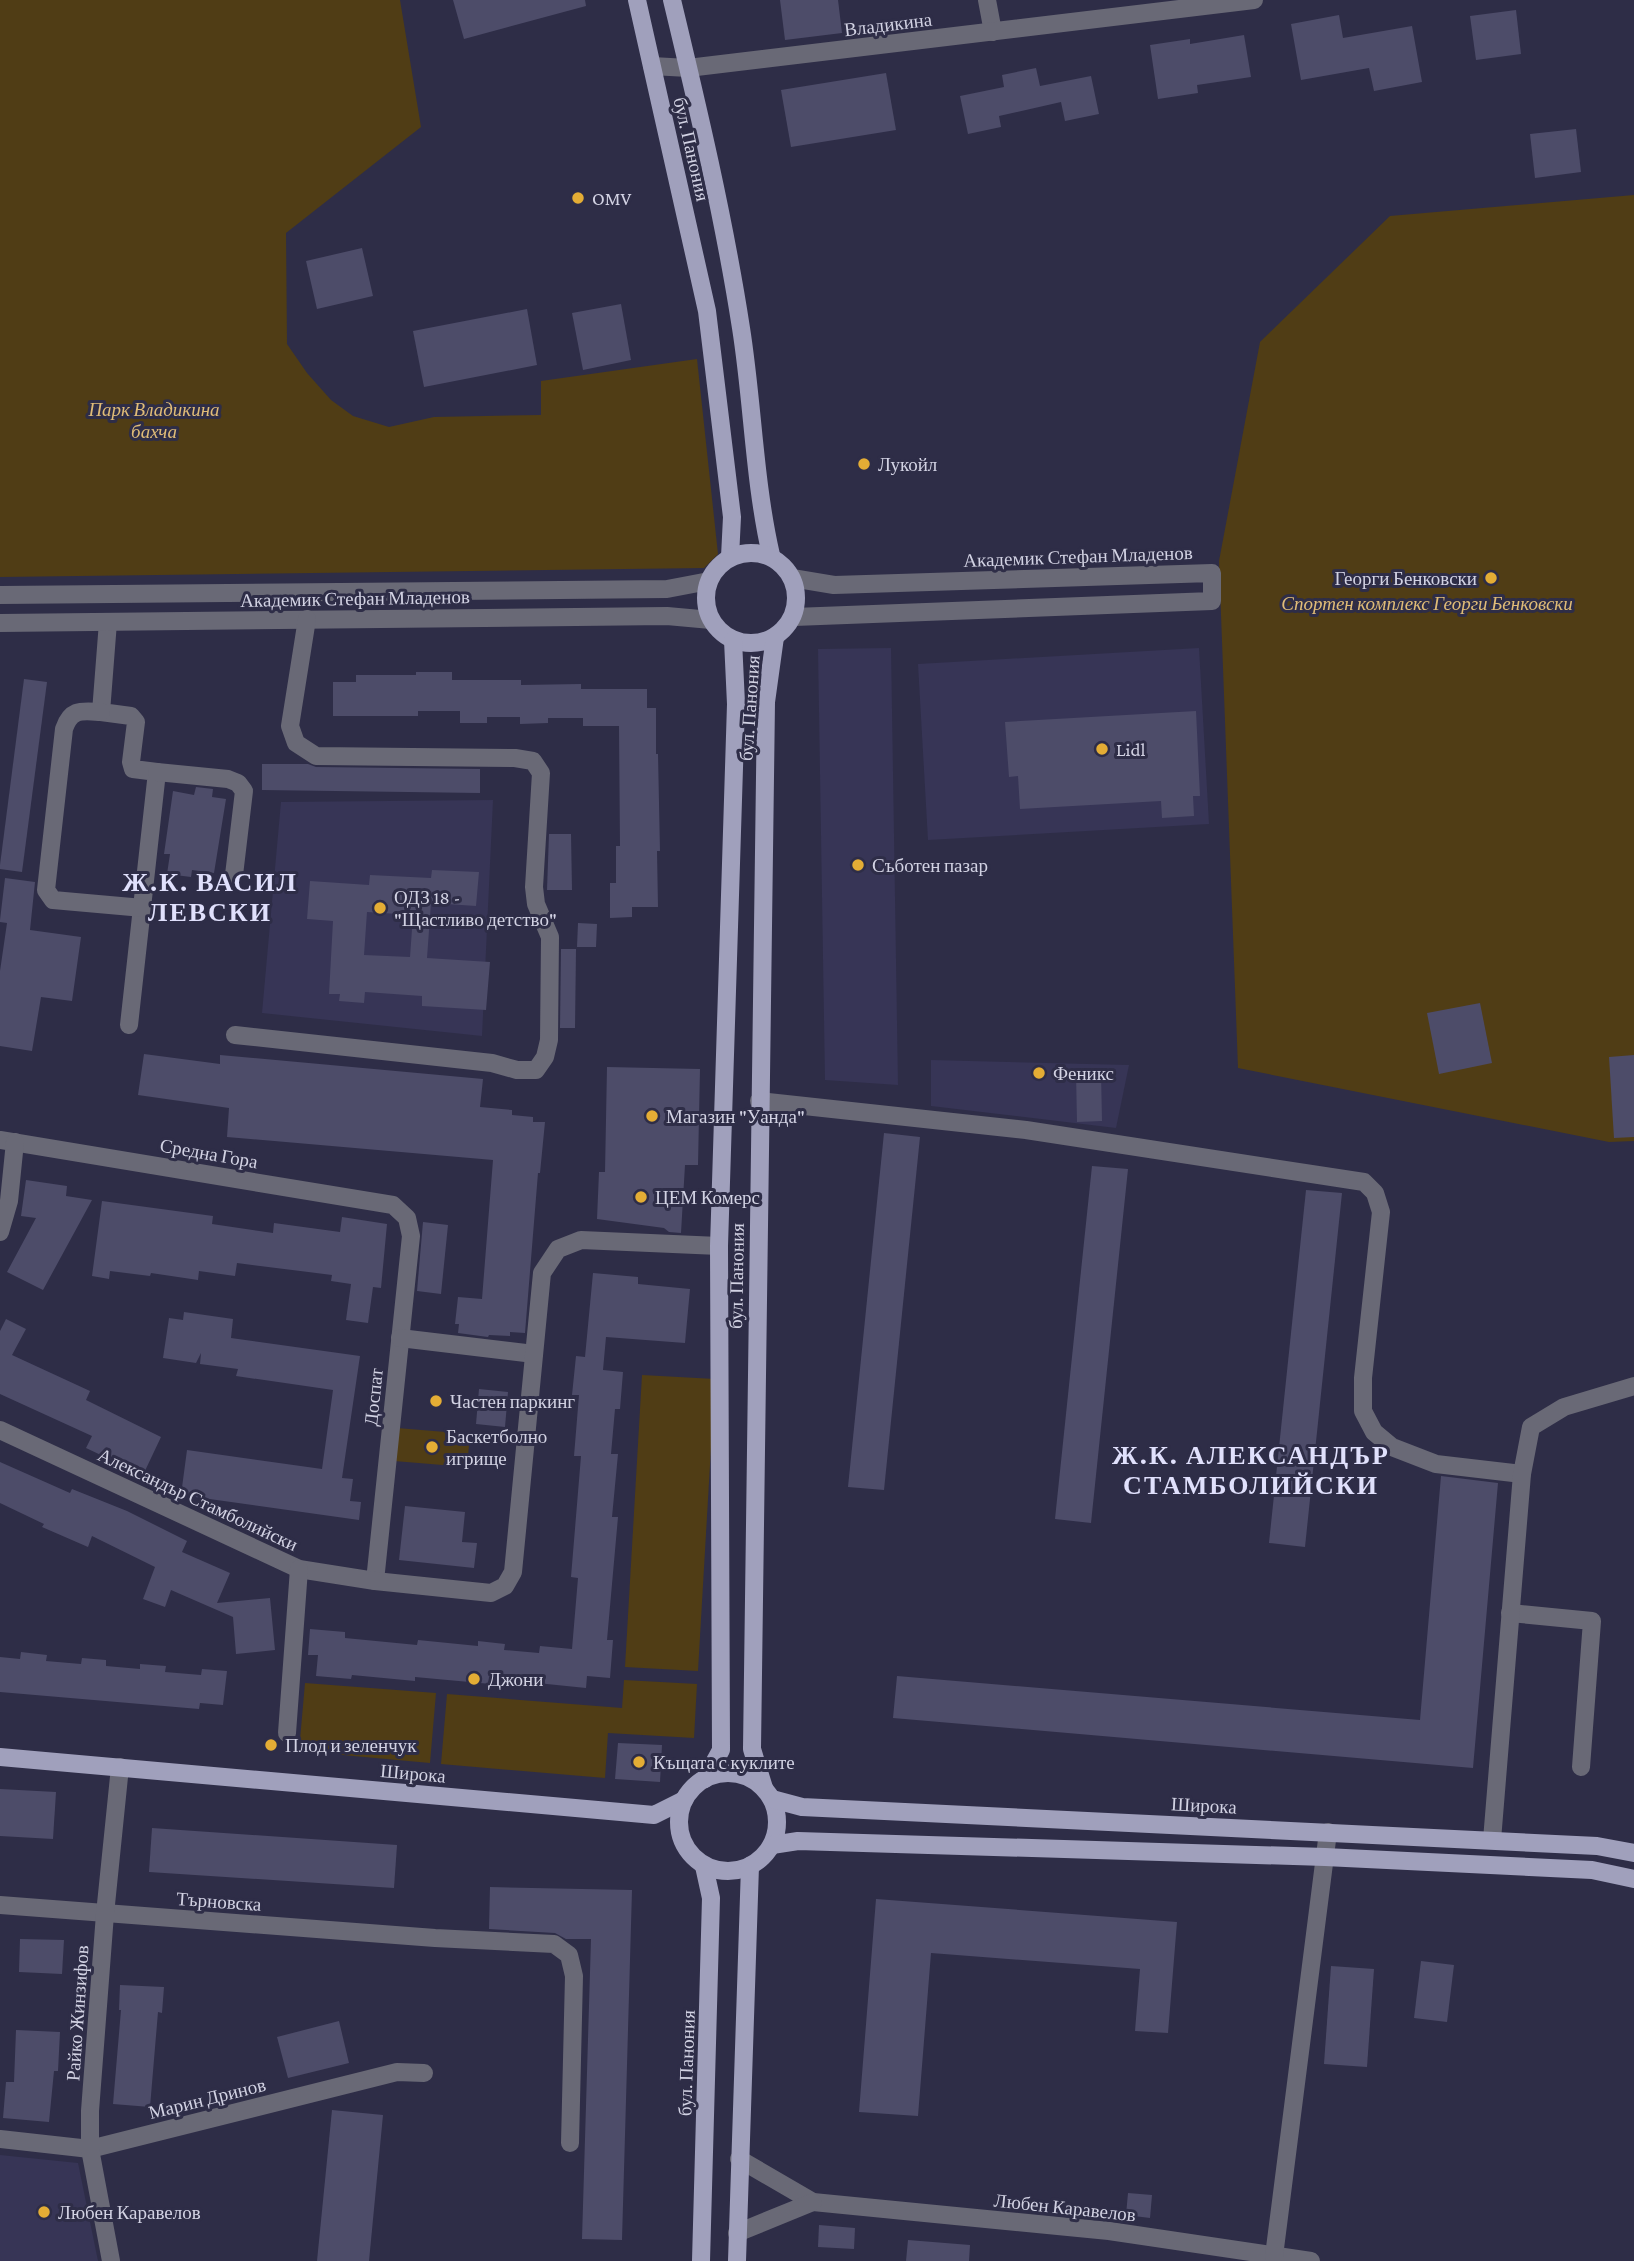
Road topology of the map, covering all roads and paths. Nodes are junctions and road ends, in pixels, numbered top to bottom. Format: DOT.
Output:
graph roads {
  1 [pos="637,0"];
  2 [pos="672,0"];
  3 [pos="987,0"];
  4 [pos="1246,1"];
  5 [pos="993,33"];
  6 [pos="652,66"];
  7 [pos="688,68"];
  8 [pos="771,555"];
  9 [pos="730,557"];
  10 [pos="793,578"];
  11 [pos="709,580"];
  12 [pos="0,595"];
  13 [pos="794,617"];
  14 [pos="307,619"];
  15 [pos="711,620"];
  16 [pos="108,622"];
  17 [pos="0,623"];
  18 [pos="775,637"];
  19 [pos="733,640"];
  20 [pos="101,712"];
  21 [pos="158,772"];
  22 [pos="234,875"];
  23 [pos="143,908"];
  24 [pos="129,1025"];
  25 [pos="236,1034"];
  26 [pos="759,1101"];
  27 [pos="8,1141"];
  28 [pos="407,1218"];
  29 [pos="0,1231"];
  30 [pos="719,1246"];
  31 [pos="400,1338"];
  32 [pos="534,1354"];
  33 [pos="1634,1387"];
  34 [pos="0,1430"];
  35 [pos="1522,1474"];
  36 [pos="299,1569"];
  37 [pos="375,1581"];
  38 [pos="1510,1613"];
  39 [pos="287,1732"];
  40 [pos="0,1758"];
  41 [pos="1581,1767"];
  42 [pos="120,1768"];
  43 [pos="705,1779"];
  44 [pos="768,1794"];
  45 [pos="684,1800"];
  46 [pos="654,1815"];
  47 [pos="1328,1832"];
  48 [pos="1492,1840"];
  49 [pos="682,1842"];
  50 [pos="772,1844"];
  51 [pos="1634,1853"];
  52 [pos="1325,1857"];
  53 [pos="705,1866"];
  54 [pos="750,1866"];
  55 [pos="1634,1878"];
  56 [pos="0,1905"];
  57 [pos="105,1914"];
  58 [pos="424,2073"];
  59 [pos="0,2139"];
  60 [pos="570,2143"];
  61 [pos="90,2149"];
  62 [pos="739,2159"];
  63 [pos="813,2202"];
  64 [pos="737,2233"];
  65 [pos="1274,2256"];
  66 [pos="111,2261"];
  67 [pos="701,2261"];
  68 [pos="737,2261"];
  69 [pos="1311,2261"];
  1 -- 6 [label="main road, бул. Панония"];
  2 -- 7 [label="main road, бул. Панония"];
  3 -- 5 [label="street"];
  4 -- 5 [label="street, Владикина"];
  5 -- 7 [label="street, Владикина"];
  6 -- 7 [label="street, Владикина"];
  6 -- 9 [label="main road, бул. Панония"];
  7 -- 8 [label="main road, бул. Панония"];
  8 -- 9 [label="main road"];
  8 -- 10 [label="main road"];
  9 -- 11 [label="main road"];
  10 -- 13 [label="main road"];
  10 -- 13 [label="street, Академик Стефан Младенов"];
  11 -- 12 [label="street, Академик Стефан Младенов"];
  11 -- 15 [label="main road"];
  13 -- 18 [label="main road, бул. Панония"];
  14 -- 15 [label="street, Академик Стефан Младенов"];
  14 -- 16 [label="street, Академик Стефан Младенов"];
  14 -- 25 [label="street"];
  15 -- 19 [label="main road, бул. Панония"];
  16 -- 17 [label="street, Академик Стефан Младенов"];
  16 -- 20 [label="street"];
  18 -- 19 [label="main road, бул. Панония"];
  18 -- 26 [label="main road, бул. Панония"];
  19 -- 30 [label="main road, бул. Панония"];
  20 -- 21 [label="street"];
  20 -- 23 [label="street"];
  21 -- 22 [label="street"];
  21 -- 23 [label="street"];
  23 -- 24 [label="street"];
  26 -- 35 [label="street"];
  26 -- 44 [label="main road, бул. Панония"];
  27 -- 28 [label="street, Средна Гора"];
  27 -- 29 [label="street"];
  28 -- 31 [label="street, Доспат"];
  30 -- 32 [label="street, Александър Стамболийски"];
  30 -- 43 [label="main road, бул. Панония"];
  31 -- 32 [label="street"];
  31 -- 37 [label="street, Доспат"];
  32 -- 37 [label="street, Александър Стамболийски"];
  33 -- 35 [label="street"];
  34 -- 36 [label="street, Александър Стамболийски"];
  35 -- 38 [label="street"];
  36 -- 37 [label="street, Александър Стамболийски"];
  36 -- 39 [label="street"];
  38 -- 41 [label="street"];
  38 -- 48 [label="street"];
  40 -- 42 [label="main road, Широка"];
  42 -- 46 [label="main road, Широка"];
  42 -- 57 [label="street, Райко Жинзифов"];
  43 -- 44 [label="main road"];
  43 -- 45 [label="main road, бул. Панония"];
  44 -- 47 [label="main road, Широка"];
  44 -- 50 [label="main road, бул. Панония"];
  45 -- 46 [label="main road"];
  45 -- 49 [label="main road"];
  46 -- 49 [label="main road"];
  47 -- 48 [label="main road, Широка"];
  47 -- 52 [label="street"];
  48 -- 51 [label="main road, Широка"];
  49 -- 53 [label="main road"];
  50 -- 52 [label="main road"];
  50 -- 54 [label="main road"];
  52 -- 55 [label="main road"];
  52 -- 65 [label="street"];
  53 -- 54 [label="main road"];
  53 -- 67 [label="main road, бул. Панония"];
  54 -- 62 [label="main road"];
  56 -- 57 [label="street, Търновска"];
  57 -- 60 [label="street, Търновска"];
  57 -- 61 [label="street, Райко Жинзифов"];
  58 -- 61 [label="street, Марин Дринов"];
  59 -- 61 [label="street, Марин Дринов"];
  61 -- 66 [label="street, Райко Жинзифов"];
  62 -- 63 [label="street, Любен Каравелов"];
  62 -- 64 [label="main road"];
  63 -- 64 [label="street, Любен Каравелов"];
  63 -- 65 [label="street, Любен Каравелов"];
  64 -- 68 [label="main road"];
  65 -- 69 [label="street, Любен Каравелов"];
}
